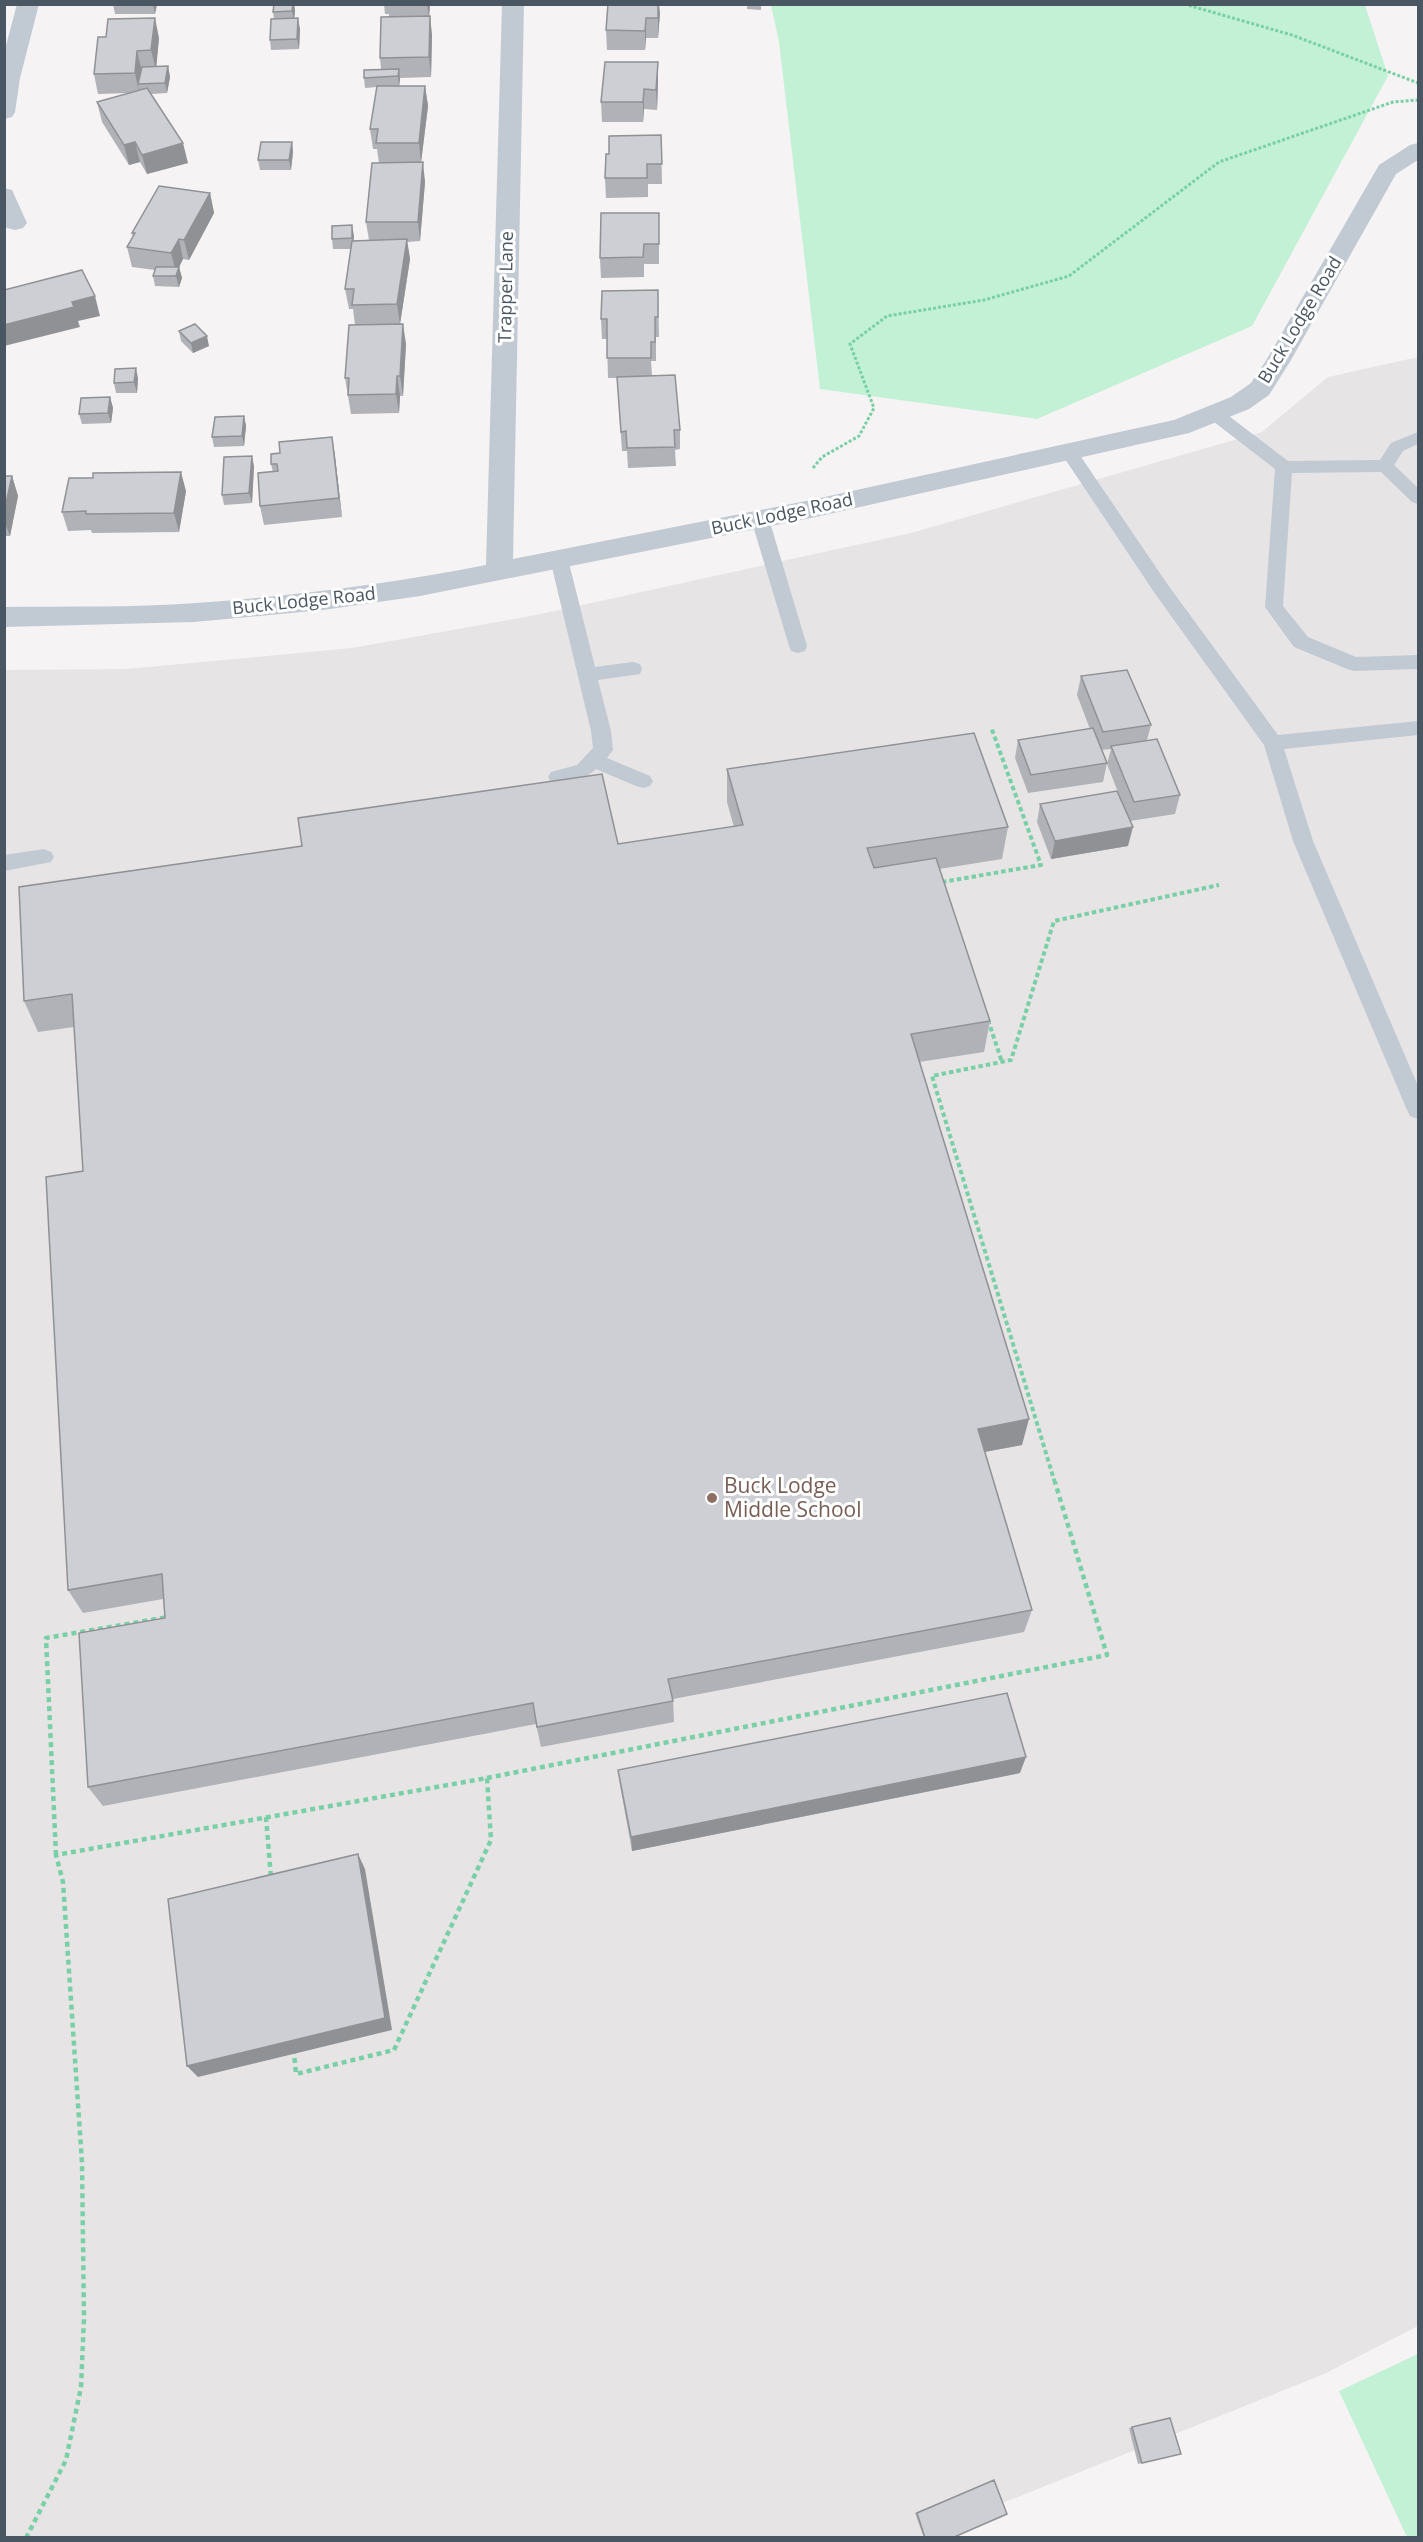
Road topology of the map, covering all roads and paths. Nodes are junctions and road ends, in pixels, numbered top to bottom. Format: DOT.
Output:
graph roads {
  1 [pos="28,4"];
  2 [pos="513,4"];
  3 [pos="1184,4"];
  4 [pos="1419,83"];
  5 [pos="1419,100"];
  6 [pos="4,112"];
  7 [pos="1419,150"];
  8 [pos="4,195"];
  9 [pos="15,223"];
  10 [pos="1215,414"];
  11 [pos="1419,438"];
  12 [pos="1069,452"];
  13 [pos="1385,466"];
  14 [pos="1284,467"];
  15 [pos="1419,498"];
  16 [pos="811,509"];
  17 [pos="760,519"];
  18 [pos="559,559"];
  19 [pos="499,570"];
  20 [pos="4,618"];
  21 [pos="798,646"];
  22 [pos="1419,662"];
  23 [pos="633,669"];
  24 [pos="588,675"];
  25 [pos="991,727"];
  26 [pos="1419,728"];
  27 [pos="1273,743"];
  28 [pos="593,760"];
  29 [pos="558,777"];
  30 [pos="644,781"];
  31 [pos="44,858"];
  32 [pos="4,863"];
  33 [pos="1219,885"];
  34 [pos="945,893"];
  35 [pos="987,1017"];
  36 [pos="1002,1062"];
  37 [pos="1419,1110"];
  38 [pos="175,1616"];
  39 [pos="487,1778"];
  40 [pos="266,1818"];
  41 [pos="56,1855"];
  42 [pos="271,1880"];
  43 [pos="294,2053"];
  44 [pos="26,2538"];
  1 -- 6 [label="street"];
  2 -- 19 [label="street, Trapper Lane"];
  3 -- 4 [label="path"];
  5 -- 16 [label="path"];
  7 -- 10 [label="street, Buck Lodge Road"];
  8 -- 9 [label="street"];
  10 -- 12 [label="street, Buck Lodge Road"];
  10 -- 14 [label="lane"];
  11 -- 13 [label="lane"];
  12 -- 16 [label="street, Buck Lodge Road"];
  12 -- 27 [label="lane"];
  13 -- 14 [label="lane"];
  13 -- 15 [label="lane"];
  14 -- 22 [label="lane"];
  16 -- 17 [label="street, Buck Lodge Road"];
  17 -- 18 [label="street, Buck Lodge Road"];
  17 -- 21 [label="lane"];
  18 -- 19 [label="street, Buck Lodge Road"];
  18 -- 24 [label="lane"];
  19 -- 20 [label="street, Buck Lodge Road"];
  23 -- 24 [label="lane"];
  24 -- 28 [label="lane"];
  25 -- 34 [label="path"];
  26 -- 27 [label="lane"];
  27 -- 37 [label="lane"];
  28 -- 29 [label="lane"];
  28 -- 30 [label="lane"];
  31 -- 32 [label="lane"];
  33 -- 36 [label="path"];
  35 -- 36 [label="path"];
  36 -- 39 [label="path"];
  38 -- 41 [label="path"];
  39 -- 40 [label="path"];
  39 -- 43 [label="path"];
  40 -- 41 [label="path"];
  40 -- 42 [label="path"];
  41 -- 44 [label="path"];
}
